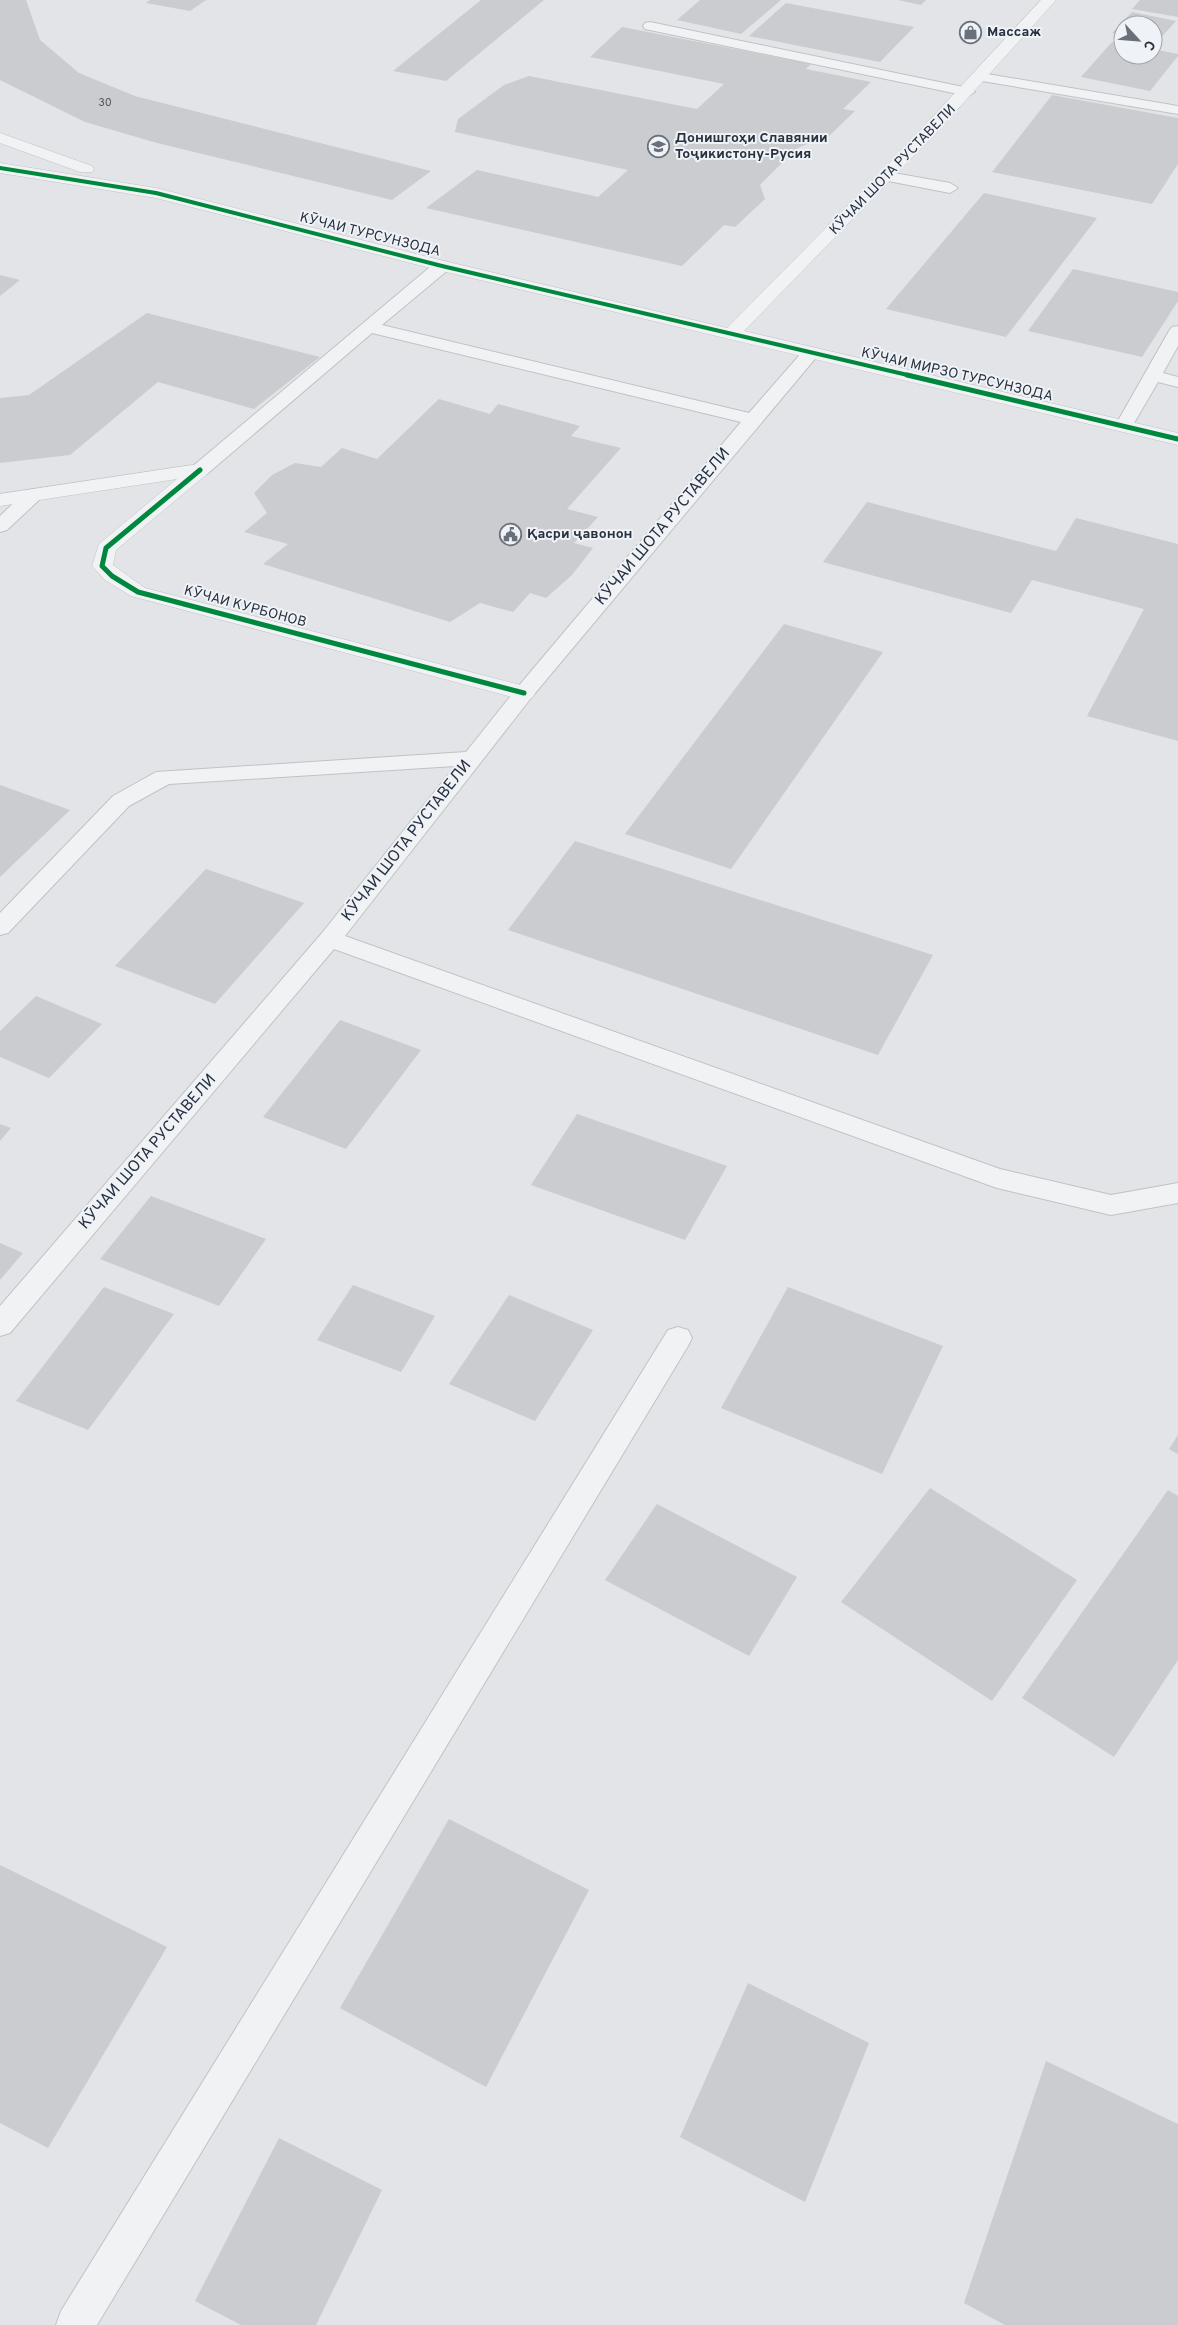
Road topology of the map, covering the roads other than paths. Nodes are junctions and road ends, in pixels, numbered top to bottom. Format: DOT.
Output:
graph roads {
  1 [pos="1049,0"];
  2 [pos="650,26"];
  3 [pos="981,77"];
  4 [pos="968,92"];
  5 [pos="1178,110"];
  6 [pos="0,138"];
  7 [pos="0,168"];
  8 [pos="888,176"];
  9 [pos="950,188"];
  10 [pos="156,193"];
  11 [pos="442,266"];
  12 [pos="371,328"];
  13 [pos="1178,331"];
  14 [pos="731,334"];
  15 [pos="810,354"];
  16 [pos="1153,376"];
  17 [pos="1178,382"];
  18 [pos="753,419"];
  19 [pos="1124,426"];
  20 [pos="1178,439"];
  21 [pos="200,470"];
  22 [pos="33,495"];
  23 [pos="0,500"];
  24 [pos="0,526"];
  25 [pos="524,693"];
  26 [pos="473,758"];
  27 [pos="0,927"];
  28 [pos="330,939"];
  29 [pos="1178,1193"];
  30 [pos="0,1325"];
  31 [pos="678,1338"];
  32 [pos="75,2325"];
  1 -- 3 [label="street, КӮЧАИ ШОТА РУСТАВЕЛИ"];
  2 -- 4 [label="lane"];
  3 -- 4 [label="street, КӮЧАИ ШОТА РУСТАВЕЛИ"];
  3 -- 5 [label="lane"];
  4 -- 8 [label="street, КӮЧАИ ШОТА РУСТАВЕЛИ"];
  6 -- 10 [label="street"];
  7 -- 10 [label="street, КӮЧАИ ТУРСУНЗОДА"];
  8 -- 9 [label="lane"];
  8 -- 14 [label="street, КӮЧАИ ШОТА РУСТАВЕЛИ"];
  10 -- 11 [label="street, КӮЧАИ ТУРСУНЗОДА"];
  11 -- 12 [label="lane"];
  11 -- 14 [label="street, КӮЧАИ ТУРСУНЗОДА"];
  12 -- 18 [label="lane"];
  12 -- 21 [label="lane"];
  13 -- 16 [label="lane"];
  14 -- 15 [label="street, КӮЧАИ МИРЗО ТУРСУНЗОДА"];
  15 -- 18 [label="lane, КӮЧАИ ШОТА РУСТАВЕЛИ"];
  15 -- 19 [label="street, КӮЧАИ МИРЗО ТУРСУНЗОДА"];
  16 -- 17 [label="lane"];
  16 -- 19 [label="lane"];
  18 -- 25 [label="lane, КӮЧАИ ШОТА РУСТАВЕЛИ"];
  19 -- 20 [label="street, КӮЧАИ МИРЗО ТУРСУНЗОДА"];
  21 -- 22 [label="street"];
  21 -- 25 [label="street, КӮЧАИ КУРБОНОВ"];
  22 -- 23 [label="street"];
  22 -- 24 [label="lane"];
  25 -- 26 [label="lane, КӮЧАИ ШОТА РУСТАВЕЛИ"];
  26 -- 27 [label="lane"];
  26 -- 28 [label="lane, КӮЧАИ ШОТА РУСТАВЕЛИ"];
  28 -- 29 [label="lane"];
  28 -- 30 [label="lane, КӮЧАИ ШОТА РУСТАВЕЛИ"];
  31 -- 32 [label="lane"];
}
